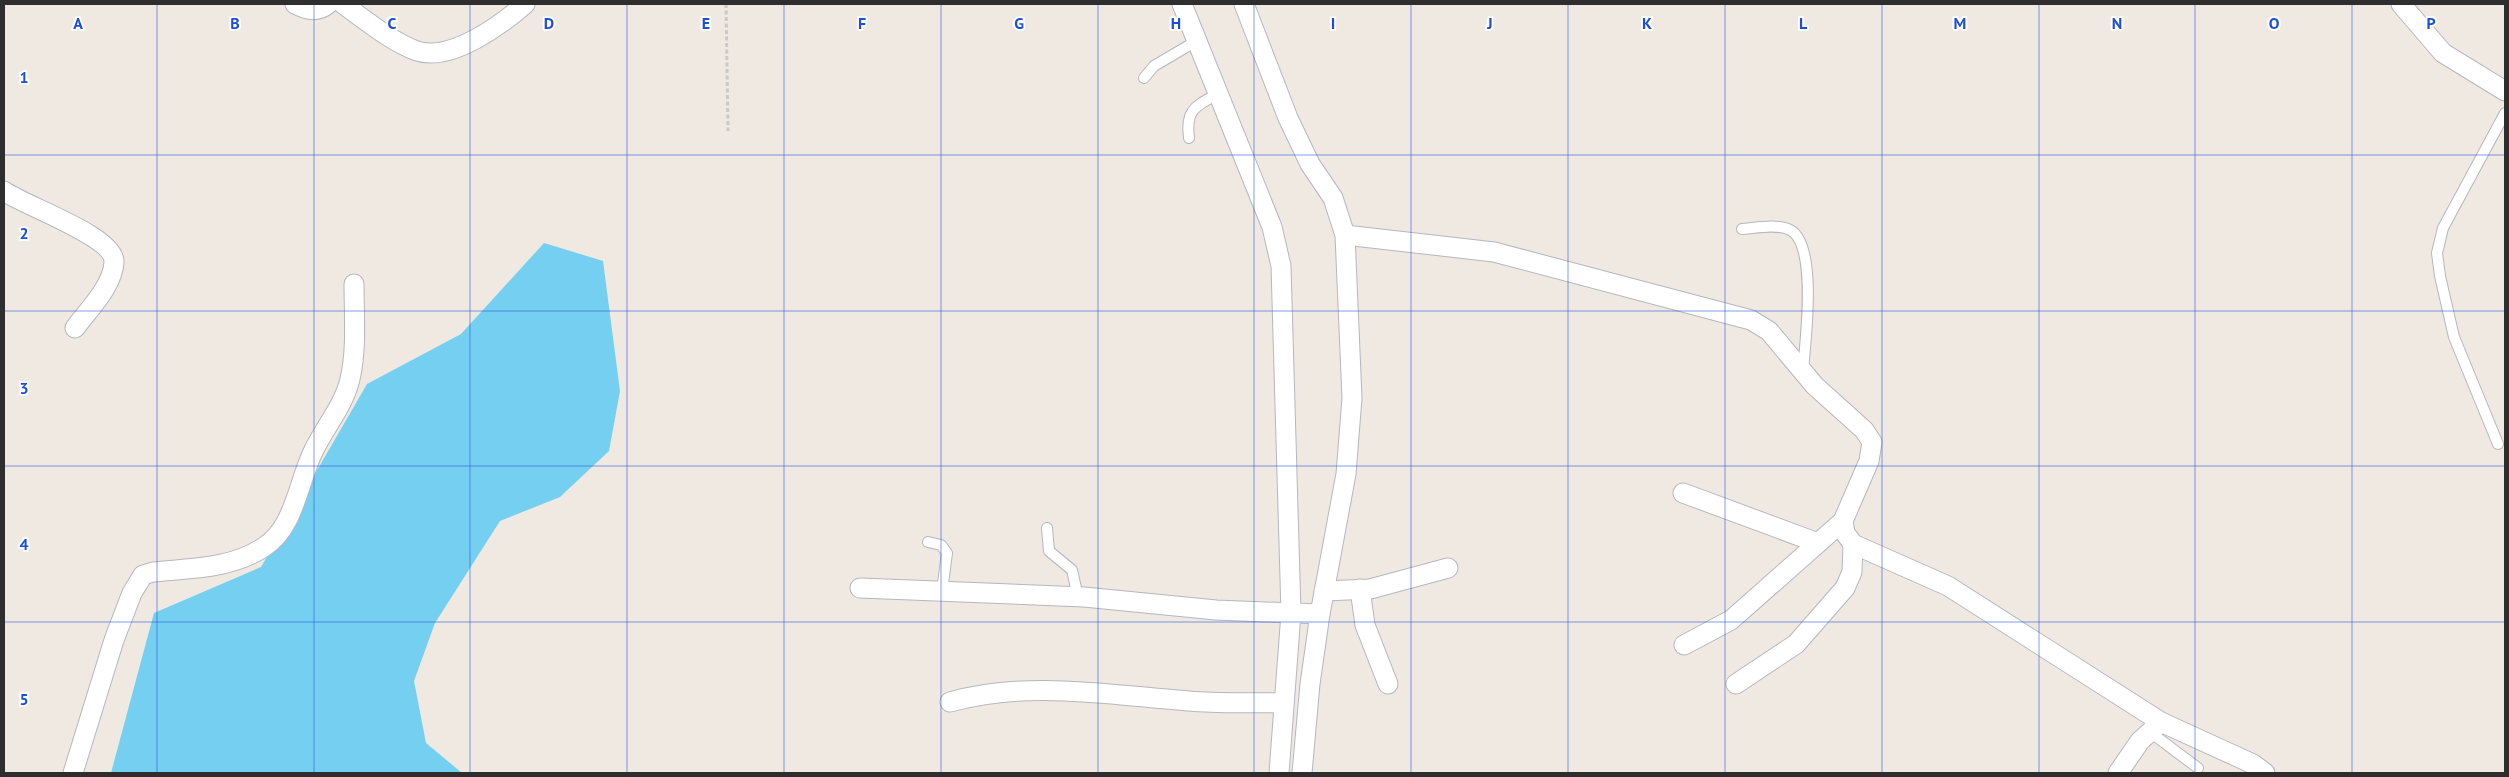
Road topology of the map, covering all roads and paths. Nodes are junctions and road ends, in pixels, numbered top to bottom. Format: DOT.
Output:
graph roads {
  1 [pos="295,4"];
  2 [pos="328,4"];
  3 [pos="343,4"];
  4 [pos="525,4"];
  5 [pos="726,4"];
  6 [pos="1182,4"];
  7 [pos="1244,4"];
  8 [pos="2401,4"];
  9 [pos="1198,40"];
  10 [pos="1144,78"];
  11 [pos="2505,91"];
  12 [pos="1219,93"];
  13 [pos="2505,113"];
  14 [pos="728,131"];
  15 [pos="1189,138"];
  16 [pos="4,191"];
  17 [pos="1742,229"];
  18 [pos="1346,235"];
  19 [pos="354,284"];
  20 [pos="75,328"];
  21 [pos="1802,371"];
  22 [pos="2498,444"];
  23 [pos="1683,493"];
  24 [pos="1843,521"];
  25 [pos="1047,528"];
  26 [pos="928,542"];
  27 [pos="1818,543"];
  28 [pos="1853,544"];
  29 [pos="1448,568"];
  30 [pos="860,588"];
  31 [pos="1360,589"];
  32 [pos="942,591"];
  33 [pos="1324,591"];
  34 [pos="1078,597"];
  35 [pos="1304,613"];
  36 [pos="1684,645"];
  37 [pos="1388,684"];
  38 [pos="1736,684"];
  39 [pos="950,702"];
  40 [pos="1284,703"];
  41 [pos="2156,727"];
  42 [pos="2198,768"];
  43 [pos="73,773"];
  44 [pos="1279,773"];
  45 [pos="1302,773"];
  46 [pos="2118,773"];
  47 [pos="2265,773"];
  1 -- 2 [label="street"];
  3 -- 4 [label="street"];
  5 -- 14 [label="path"];
  6 -- 9 [label="street"];
  7 -- 18 [label="street"];
  8 -- 11 [label="street"];
  9 -- 10 [label="lane"];
  9 -- 12 [label="street"];
  12 -- 15 [label="lane"];
  12 -- 35 [label="street"];
  13 -- 22 [label="lane"];
  16 -- 20 [label="street"];
  17 -- 21 [label="lane"];
  18 -- 21 [label="street"];
  18 -- 33 [label="street"];
  19 -- 43 [label="street"];
  21 -- 24 [label="street"];
  23 -- 27 [label="street"];
  24 -- 27 [label="street"];
  24 -- 28 [label="street"];
  25 -- 34 [label="lane"];
  26 -- 32 [label="lane"];
  27 -- 36 [label="street"];
  28 -- 38 [label="street"];
  28 -- 41 [label="street"];
  29 -- 31 [label="street"];
  30 -- 32 [label="street"];
  31 -- 33 [label="street"];
  31 -- 37 [label="street"];
  32 -- 34 [label="street"];
  33 -- 35 [label="street"];
  34 -- 35 [label="street"];
  35 -- 40 [label="street"];
  35 -- 45 [label="street"];
  39 -- 40 [label="street"];
  40 -- 44 [label="street"];
  41 -- 42 [label="lane"];
  41 -- 46 [label="street"];
  41 -- 47 [label="street"];
}
